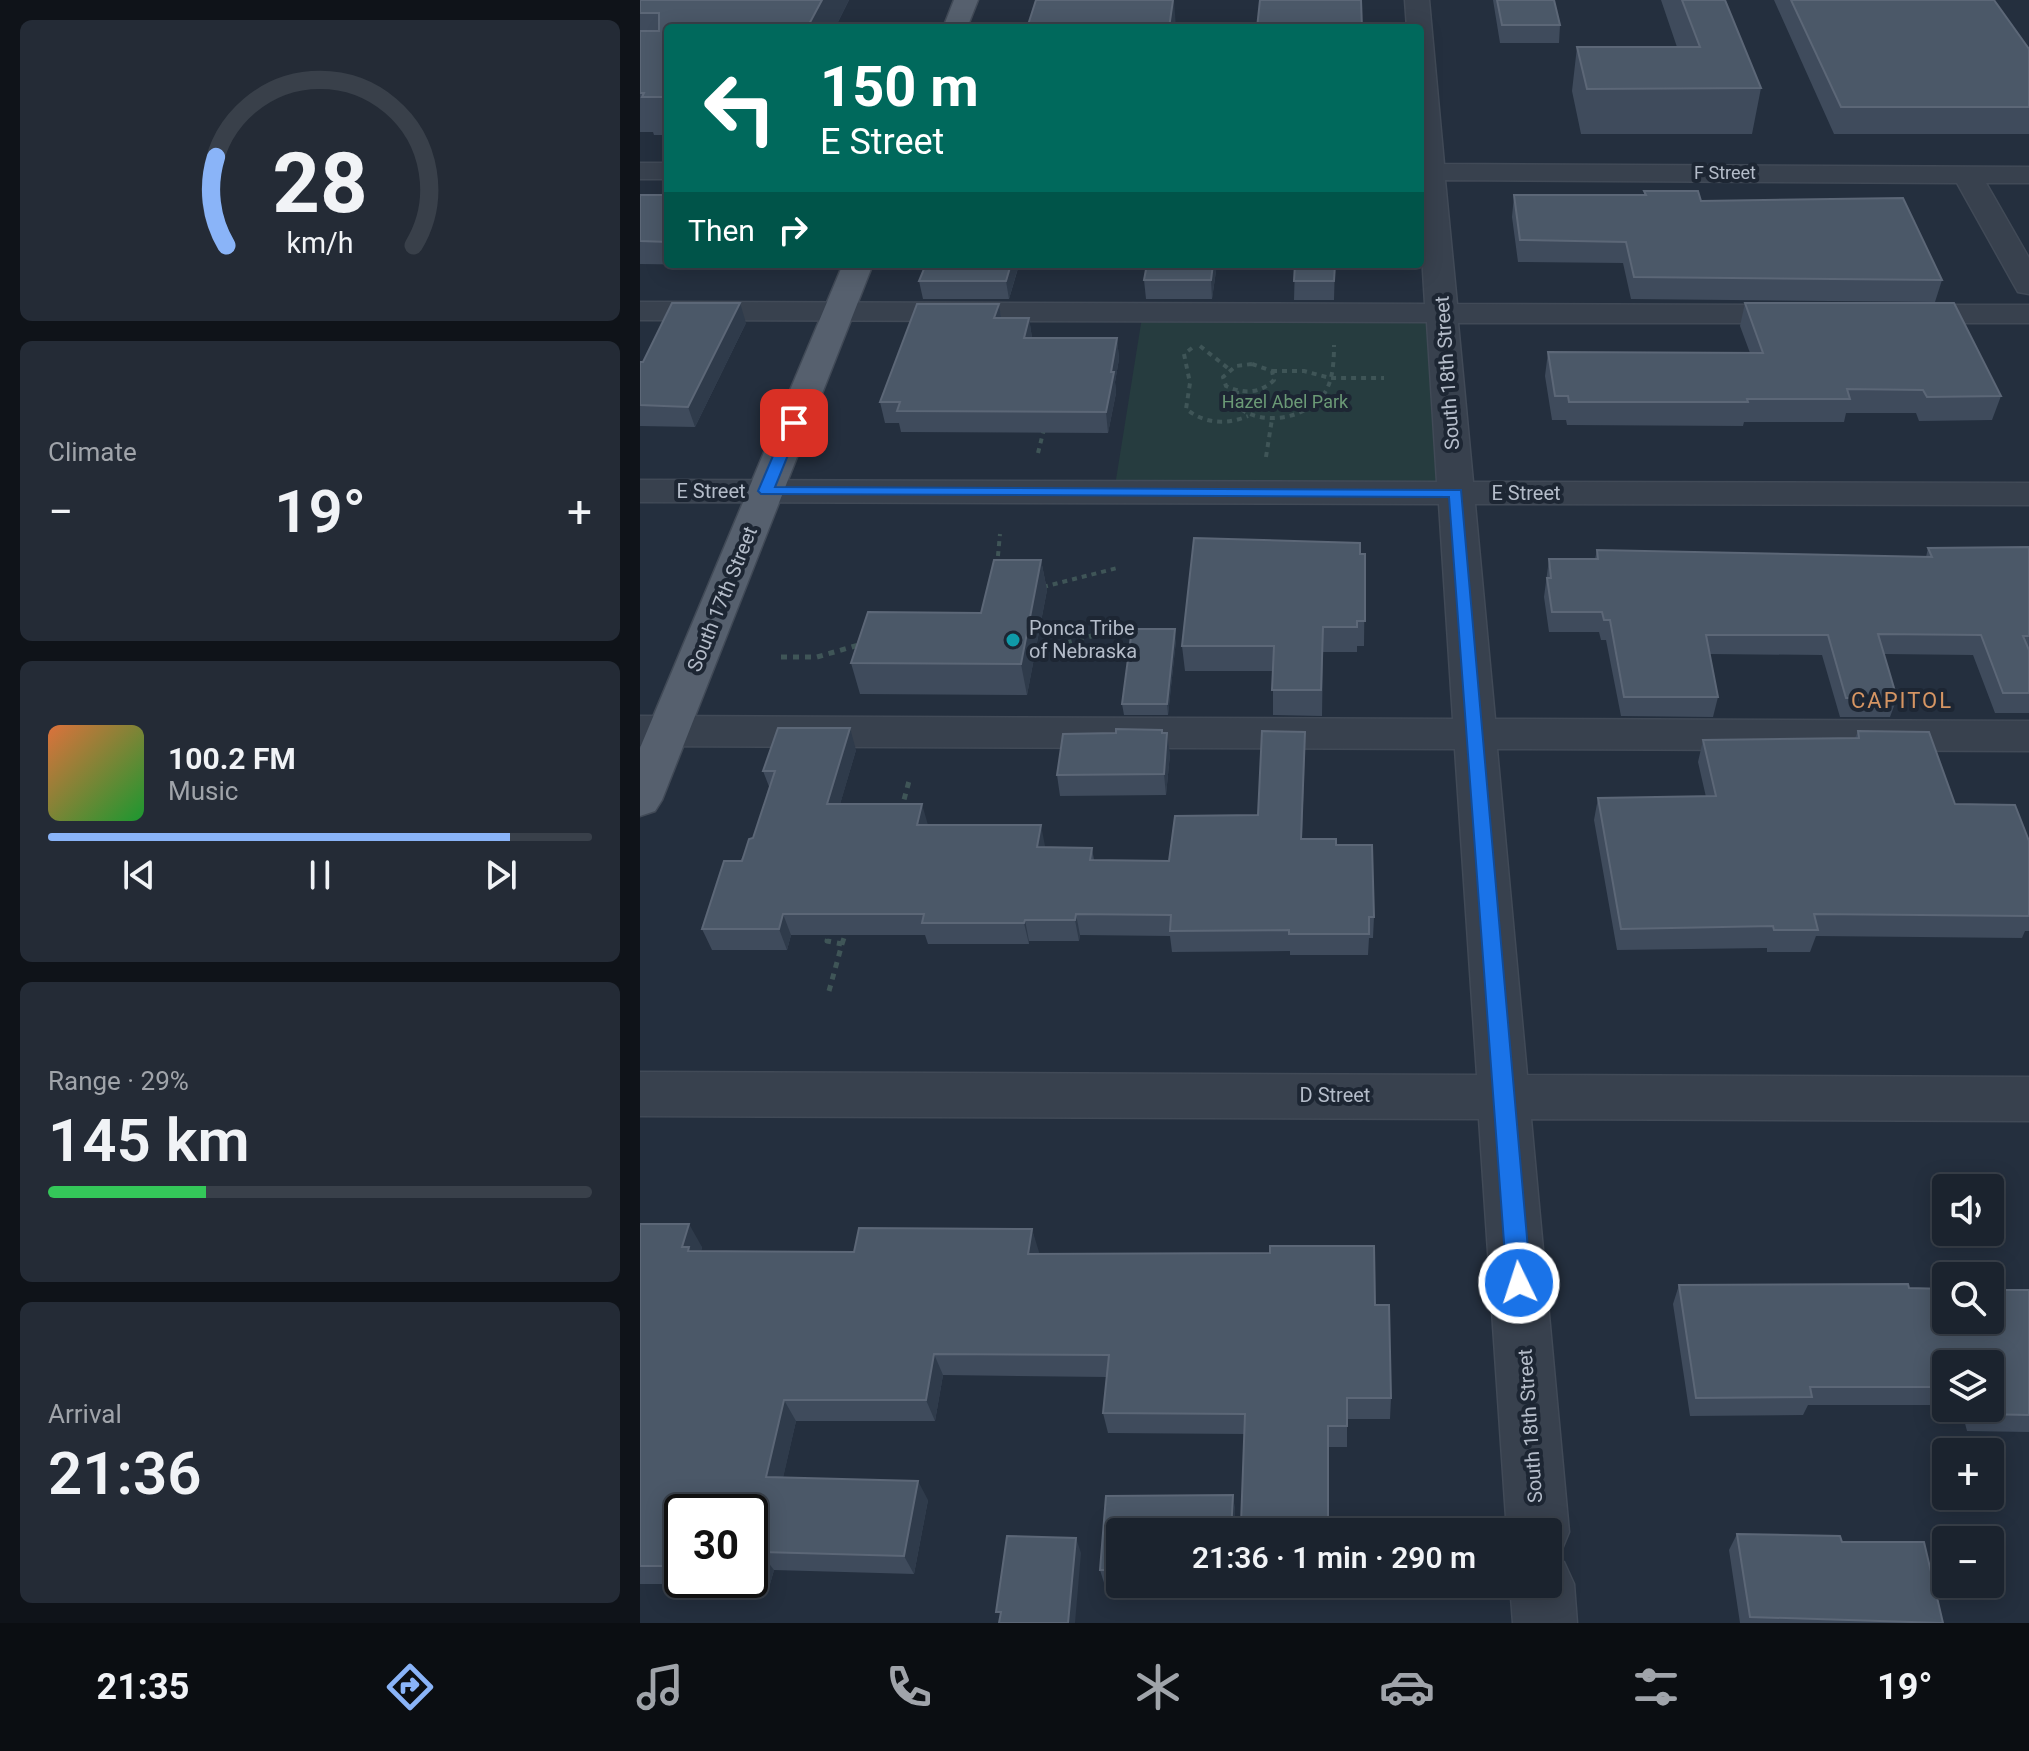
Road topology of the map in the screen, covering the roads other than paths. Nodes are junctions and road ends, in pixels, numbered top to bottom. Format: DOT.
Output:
graph roads {
  1 [pos="966,0"];
  2 [pos="1417,0"];
  3 [pos="957,24"];
  4 [pos="1418,24"];
  5 [pos="1424,134"];
  6 [pos="640,171"];
  7 [pos="664,171"];
  8 [pos="1426,172"];
  9 [pos="1967,175"];
  10 [pos="2029,175"];
  11 [pos="856,268"];
  12 [pos="2029,285"];
  13 [pos="640,311"];
  14 [pos="838,311"];
  15 [pos="1443,312"];
  16 [pos="2029,314"];
  17 [pos="640,491"];
  18 [pos="766,491"];
  19 [pos="1456,493"];
  20 [pos="2029,494"];
  21 [pos="654,731"];
  22 [pos="1475,734"];
  23 [pos="2029,736"];
  24 [pos="640,800"];
  25 [pos="640,1094"];
  26 [pos="1502,1095"];
  27 [pos="2029,1099"];
  28 [pos="1537,1518"];
  29 [pos="1543,1598"];
  30 [pos="1545,1623"];
  1 -- 3 [label="main road"];
  2 -- 4 [label="street, South 18th Street"];
  5 -- 8 [label="street, South 18th Street"];
  6 -- 7 [label="street"];
  8 -- 9 [label="street, F Street"];
  8 -- 15 [label="street, South 18th Street"];
  9 -- 10 [label="street, F Street"];
  9 -- 12 [label="street"];
  11 -- 14 [label="main road, South 17th Street"];
  13 -- 14 [label="street"];
  14 -- 15 [label="street"];
  14 -- 18 [label="main road, South 17th Street"];
  15 -- 16 [label="street"];
  15 -- 19 [label="street, South 18th Street"];
  17 -- 18 [label="street, E Street"];
  18 -- 19 [label="street, E Street"];
  18 -- 21 [label="main road, South 17th Street"];
  19 -- 20 [label="street, E Street"];
  19 -- 22 [label="street, South 18th Street"];
  21 -- 22 [label="street"];
  21 -- 24 [label="main road, South 17th Street"];
  22 -- 23 [label="street"];
  22 -- 26 [label="street, South 18th Street"];
  25 -- 26 [label="street, D Street"];
  26 -- 27 [label="street, D Street"];
  26 -- 28 [label="street, South 18th Street"];
  29 -- 30 [label="street"];
}
